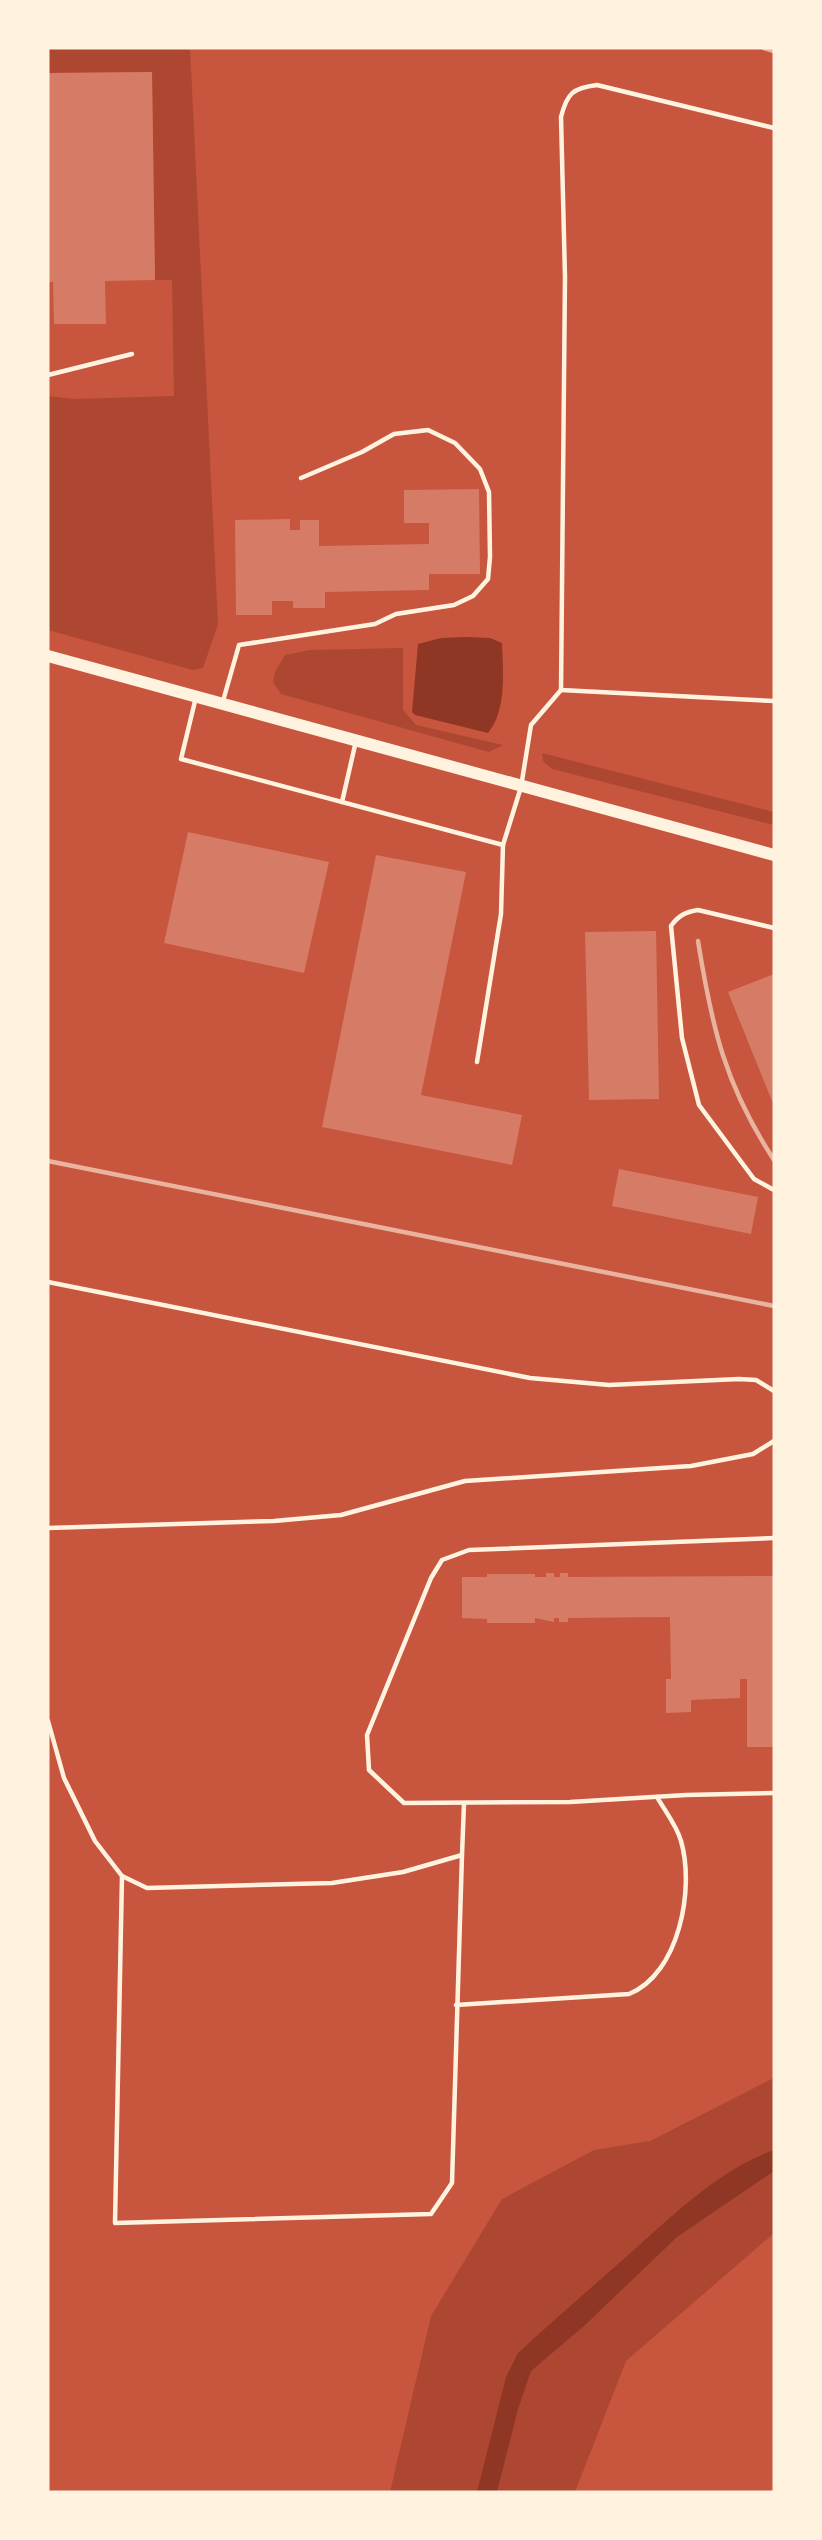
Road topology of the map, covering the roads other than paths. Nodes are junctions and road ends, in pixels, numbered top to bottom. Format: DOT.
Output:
graph roads {
  1 [pos="774,128"];
  2 [pos="132,354"];
  3 [pos="48,375"];
  4 [pos="301,478"];
  5 [pos="48,656"];
  6 [pos="561,690"];
  7 [pos="196,697"];
  8 [pos="774,701"];
  9 [pos="222,704"];
  10 [pos="356,741"];
  11 [pos="521,787"];
  12 [pos="342,802"];
  13 [pos="503,845"];
  14 [pos="774,855"];
  15 [pos="774,928"];
  16 [pos="477,1062"];
  17 [pos="774,1190"];
  18 [pos="48,1282"];
  19 [pos="774,1391"];
  20 [pos="774,1441"];
  21 [pos="48,1528"];
  22 [pos="774,1538"];
  23 [pos="48,1721"];
  24 [pos="774,1793"];
  25 [pos="657,1797"];
  26 [pos="464,1804"];
  27 [pos="462,1855"];
  28 [pos="122,1876"];
  29 [pos="456,2005"];
  1 -- 6 [label="lane"];
  2 -- 3 [label="lane"];
  4 -- 9 [label="lane"];
  5 -- 7 [label="main road"];
  6 -- 8 [label="lane"];
  6 -- 11 [label="lane"];
  7 -- 9 [label="main road"];
  7 -- 12 [label="lane"];
  9 -- 10 [label="main road"];
  10 -- 11 [label="main road"];
  10 -- 12 [label="lane"];
  11 -- 13 [label="lane"];
  11 -- 14 [label="main road"];
  12 -- 13 [label="lane"];
  13 -- 16 [label="lane"];
  15 -- 17 [label="lane"];
  18 -- 19 [label="lane"];
  20 -- 21 [label="lane"];
  22 -- 26 [label="lane"];
  23 -- 28 [label="lane"];
  24 -- 25 [label="lane"];
  25 -- 26 [label="lane"];
  25 -- 29 [label="lane"];
  26 -- 27 [label="lane"];
  27 -- 28 [label="lane"];
  27 -- 29 [label="lane"];
  28 -- 29 [label="lane"];
}
